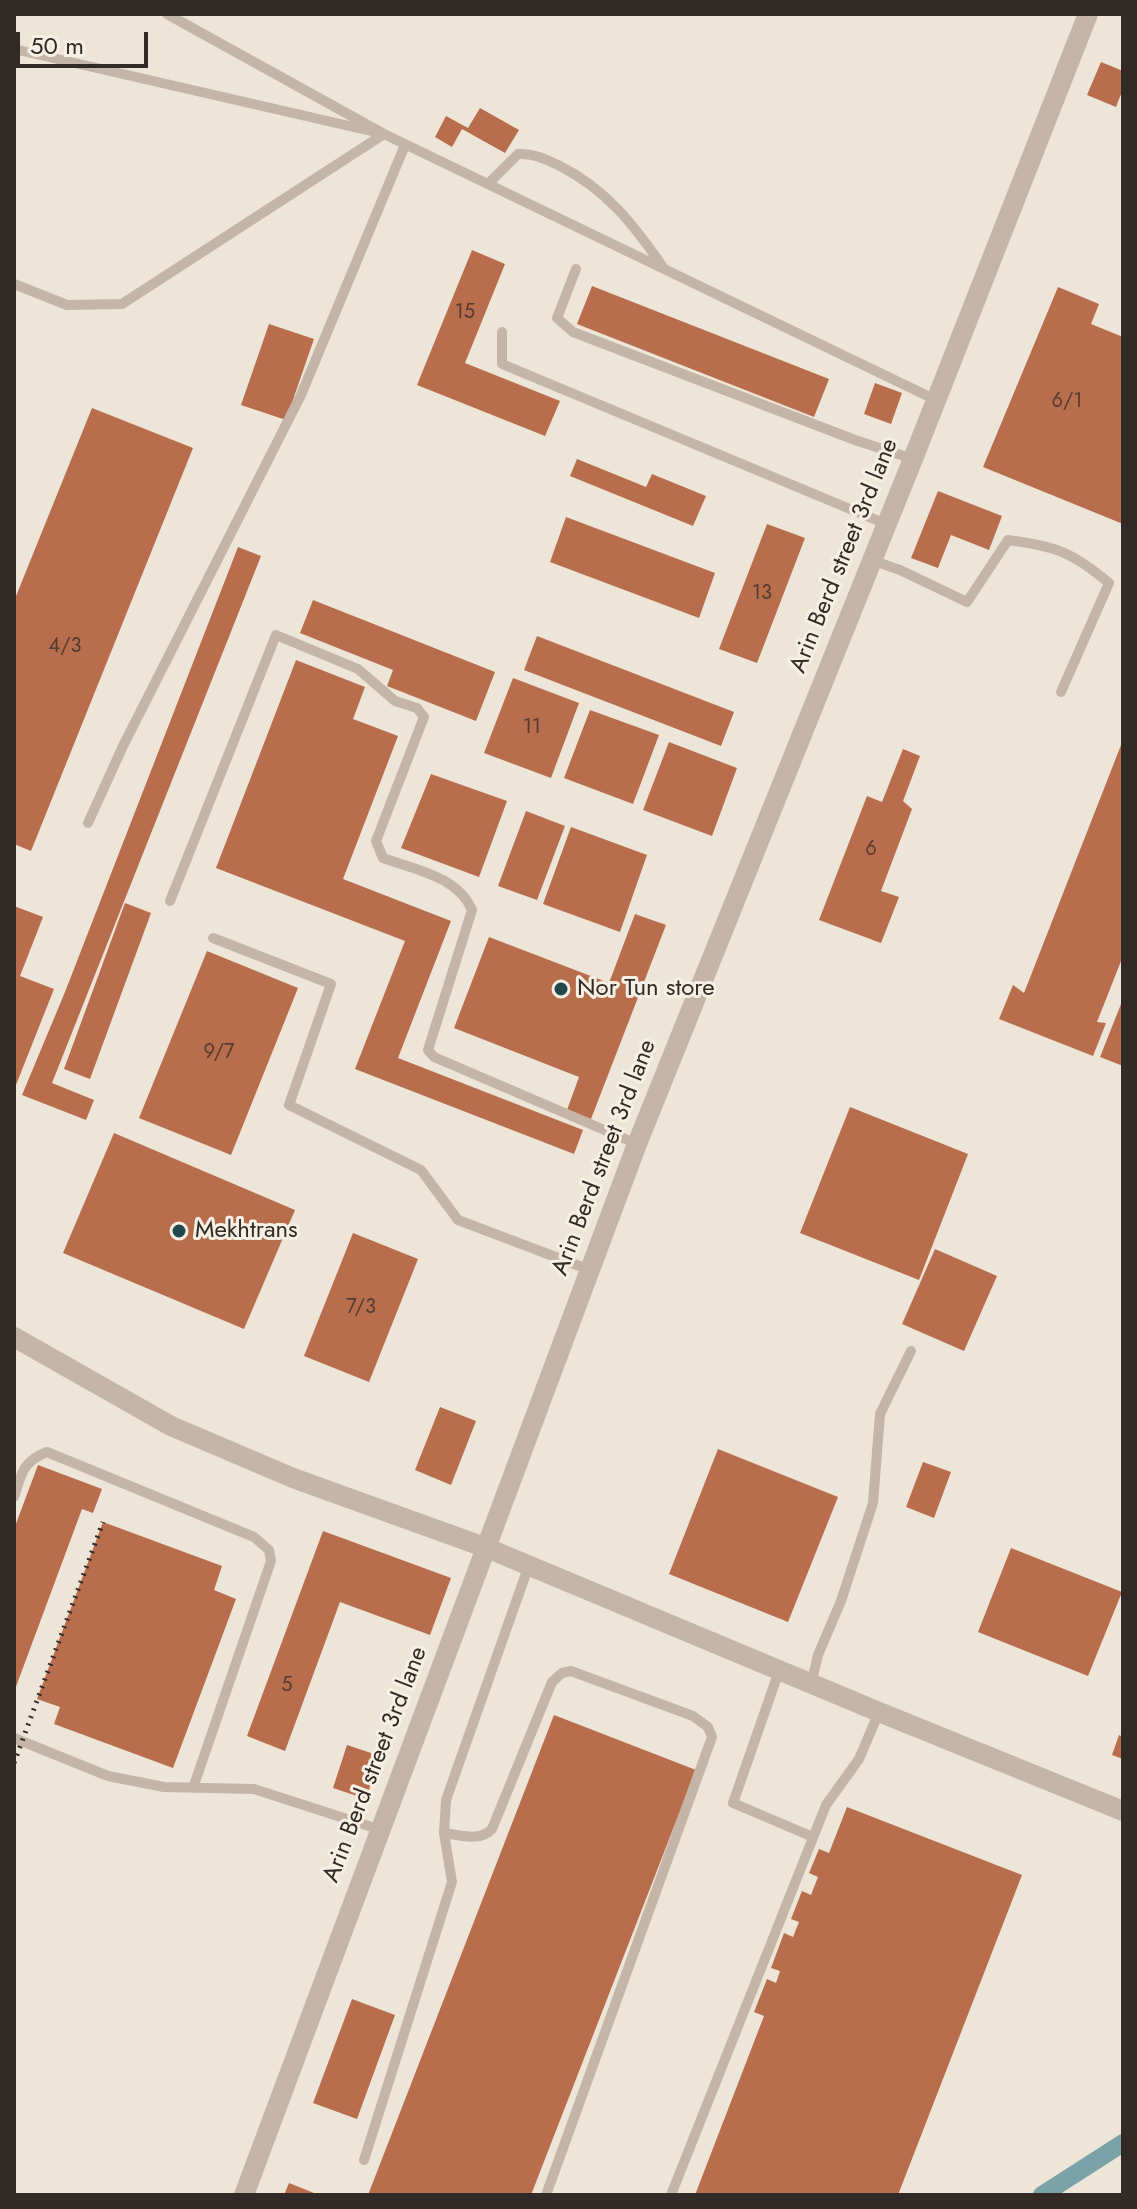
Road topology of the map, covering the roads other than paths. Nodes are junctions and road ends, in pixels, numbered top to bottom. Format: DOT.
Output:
graph roads {
  1 [pos="167,14"];
  2 [pos="1088,14"];
  3 [pos="14,49"];
  4 [pos="384,134"];
  5 [pos="405,145"];
  6 [pos="488,184"];
  7 [pos="576,269"];
  8 [pos="664,269"];
  9 [pos="14,284"];
  10 [pos="502,332"];
  11 [pos="936,400"];
  12 [pos="913,459"];
  13 [pos="886,524"];
  14 [pos="871,560"];
  15 [pos="1061,692"];
  16 [pos="88,823"];
  17 [pos="170,901"];
  18 [pos="213,938"];
  19 [pos="637,1144"];
  20 [pos="590,1270"];
  21 [pos="14,1337"];
  22 [pos="911,1351"];
  23 [pos="14,1497"];
  24 [pos="487,1548"];
  25 [pos="529,1565"];
  26 [pos="779,1671"];
  27 [pos="811,1684"];
  28 [pos="879,1712"];
  29 [pos="14,1738"];
  30 [pos="193,1788"];
  31 [pos="1123,1811"];
  32 [pos="378,1829"];
  33 [pos="444,1833"];
  34 [pos="813,1837"];
  35 [pos="364,2160"];
  36 [pos="244,2195"];
  37 [pos="546,2195"];
  38 [pos="671,2195"];
  1 -- 4 [label="lane"];
  2 -- 11 [label="street, Arin Berd street 3rd lane"];
  3 -- 4 [label="lane"];
  4 -- 5 [label="lane"];
  4 -- 9 [label="lane"];
  5 -- 6 [label="lane"];
  5 -- 16 [label="lane"];
  6 -- 8 [label="lane"];
  6 -- 8 [label="lane"];
  7 -- 12 [label="lane"];
  8 -- 11 [label="lane"];
  10 -- 13 [label="lane"];
  11 -- 12 [label="street, Arin Berd street 3rd lane"];
  12 -- 13 [label="street, Arin Berd street 3rd lane"];
  13 -- 14 [label="street, Arin Berd street 3rd lane"];
  14 -- 15 [label="lane"];
  14 -- 19 [label="street, Arin Berd street 3rd lane"];
  17 -- 19 [label="lane"];
  18 -- 20 [label="lane"];
  19 -- 20 [label="street, Arin Berd street 3rd lane"];
  20 -- 24 [label="street, Arin Berd street 3rd lane"];
  21 -- 24 [label="street"];
  22 -- 27 [label="lane"];
  23 -- 30 [label="lane"];
  24 -- 25 [label="street"];
  24 -- 32 [label="street, Arin Berd street 3rd lane"];
  25 -- 26 [label="street"];
  25 -- 33 [label="lane"];
  26 -- 27 [label="street"];
  26 -- 34 [label="lane"];
  27 -- 28 [label="street"];
  28 -- 31 [label="street"];
  28 -- 34 [label="lane"];
  29 -- 30 [label="lane"];
  30 -- 32 [label="lane"];
  32 -- 36 [label="street, Arin Berd street 3rd lane"];
  33 -- 35 [label="lane"];
  33 -- 37 [label="lane"];
  34 -- 38 [label="lane"];
}
